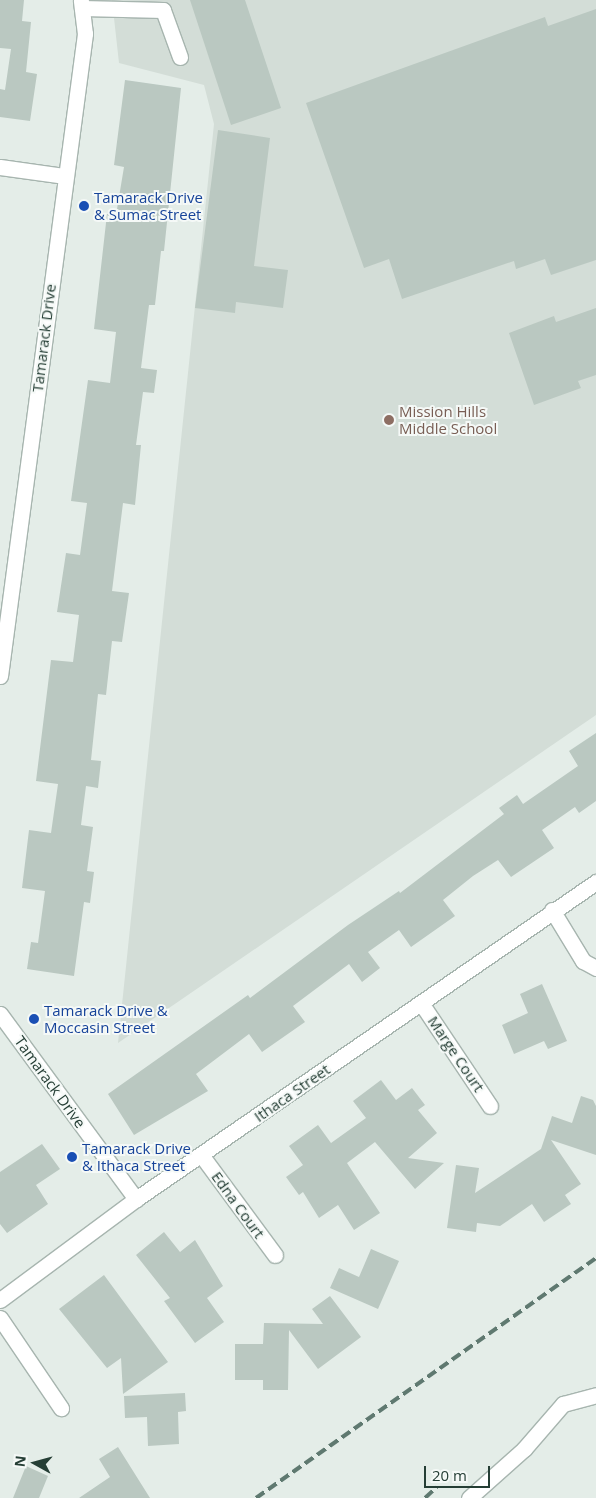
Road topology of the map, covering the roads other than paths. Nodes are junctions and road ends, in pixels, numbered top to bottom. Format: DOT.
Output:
graph roads {
  1 [pos="82,4"];
  2 [pos="180,57"];
  3 [pos="0,167"];
  4 [pos="65,176"];
  5 [pos="0,676"];
  6 [pos="596,872"];
  7 [pos="591,884"];
  8 [pos="552,910"];
  9 [pos="596,968"];
  10 [pos="421,1003"];
  11 [pos="0,1014"];
  12 [pos="490,1106"];
  13 [pos="202,1156"];
  14 [pos="136,1199"];
  15 [pos="275,1254"];
  16 [pos="0,1300"];
  17 [pos="0,1318"];
  18 [pos="596,1394"];
  19 [pos="61,1408"];
  20 [pos="468,1498"];
  1 -- 2 [label="street"];
  1 -- 4 [label="street, Tamarack Drive"];
  3 -- 4 [label="street"];
  4 -- 5 [label="street, Tamarack Drive"];
  6 -- 7 [label="street, Ithaca Street"];
  7 -- 8 [label="street, Ithaca Street"];
  8 -- 9 [label="street"];
  8 -- 10 [label="street, Ithaca Street"];
  10 -- 12 [label="street, Marge Court"];
  10 -- 13 [label="street, Ithaca Street"];
  11 -- 14 [label="street, Tamarack Drive"];
  13 -- 14 [label="street, Ithaca Street"];
  13 -- 15 [label="street, Edna Court"];
  14 -- 16 [label="street, Ithaca Street"];
  17 -- 19 [label="street"];
  18 -- 20 [label="street"];
}
